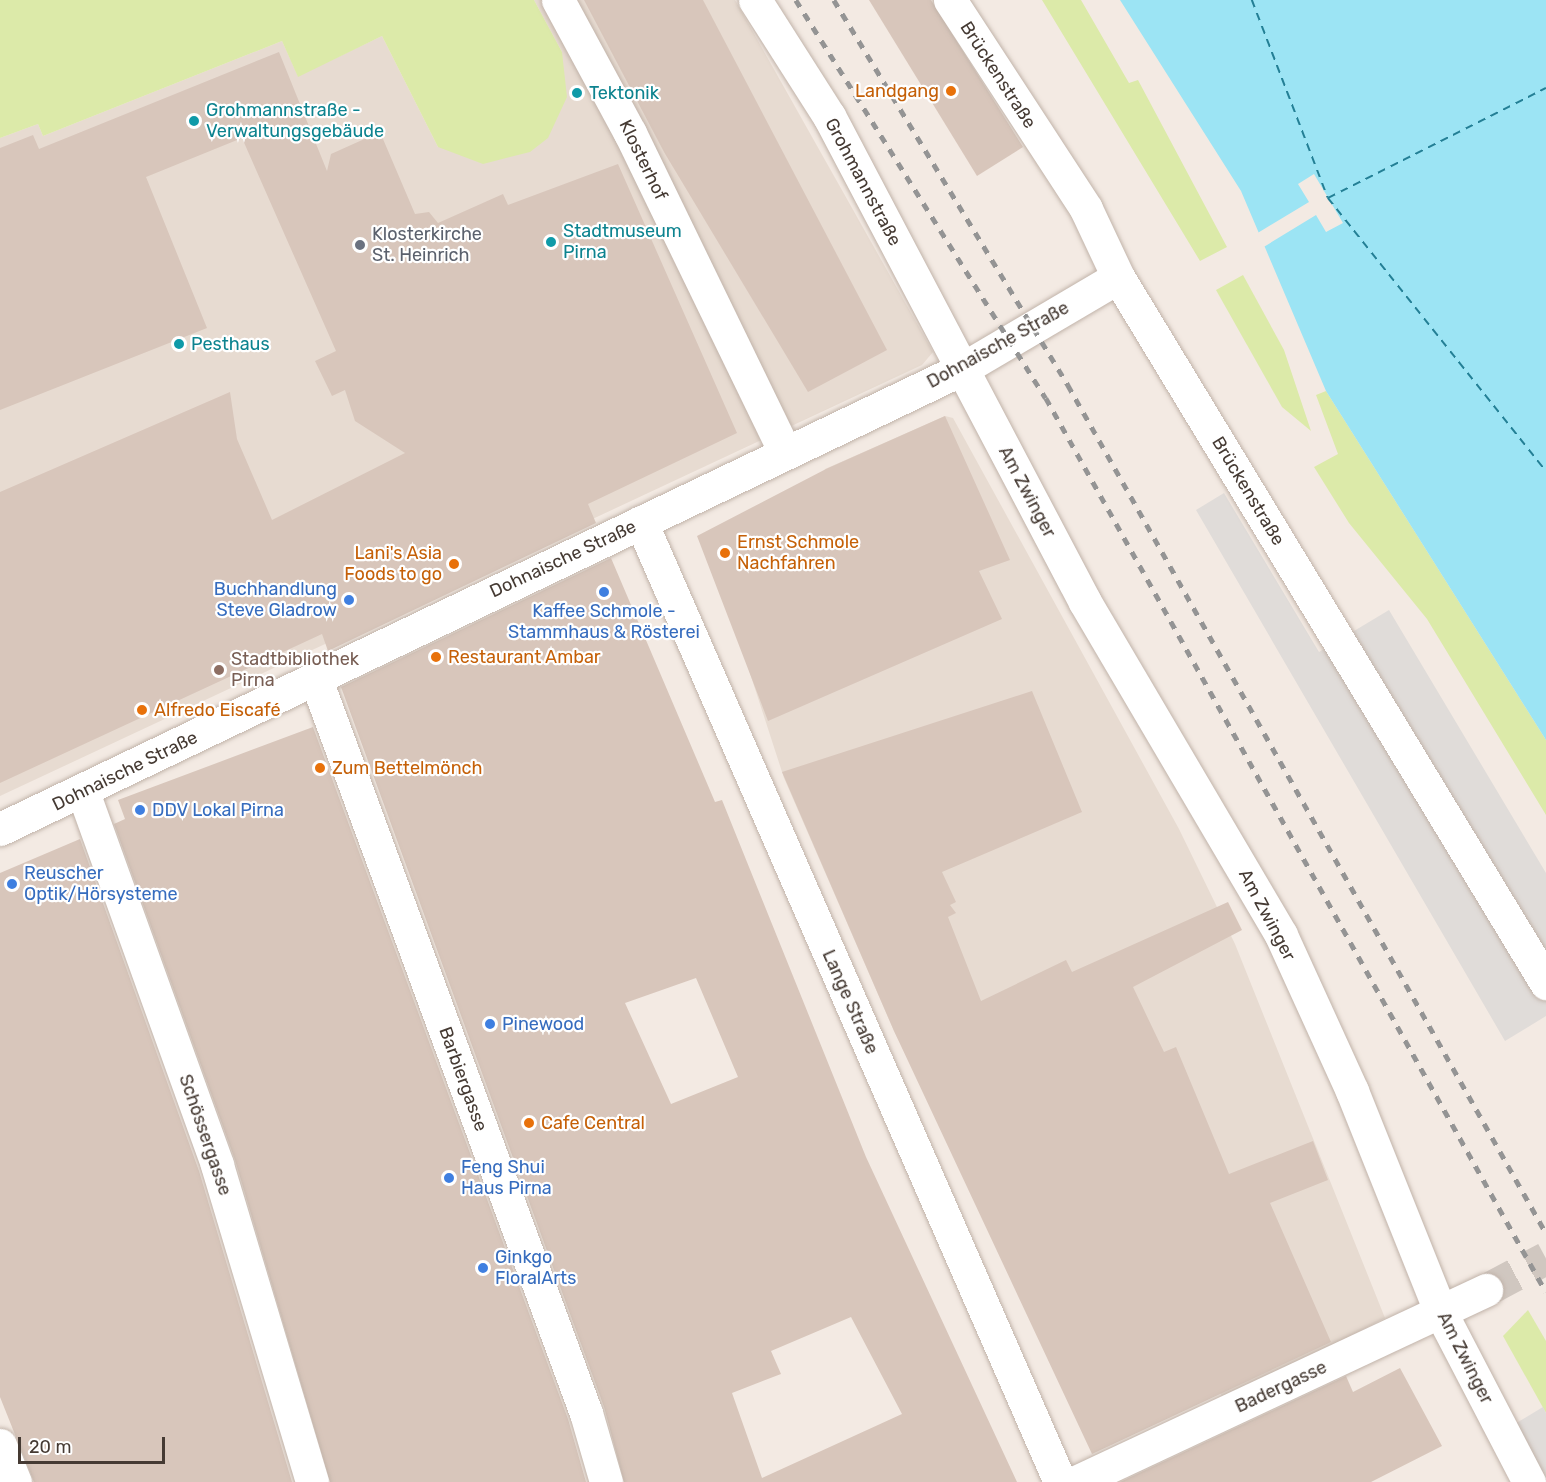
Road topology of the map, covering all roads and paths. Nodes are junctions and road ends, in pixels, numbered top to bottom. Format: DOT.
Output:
graph roads {
  1 [pos="558,0"];
  2 [pos="755,0"];
  3 [pos="950,0"];
  4 [pos="1118,277"];
  5 [pos="962,369"];
  6 [pos="786,452"];
  7 [pos="641,522"];
  8 [pos="315,677"];
  9 [pos="82,792"];
  10 [pos="0,829"];
  11 [pos="1546,982"];
  12 [pos="1486,1290"];
  13 [pos="1441,1313"];
  14 [pos="0,1445"];
  15 [pos="15,1482"];
  16 [pos="312,1482"];
  17 [pos="606,1482"];
  18 [pos="1059,1482"];
  19 [pos="1076,1482"];
  20 [pos="1529,1482"];
  1 -- 6 [label="street, Klosterhof"];
  2 -- 5 [label="street, Grohmannstraße"];
  3 -- 4 [label="street, Brückenstraße"];
  4 -- 5 [label="street, Dohnaische Straße"];
  4 -- 11 [label="street, Brückenstraße"];
  5 -- 6 [label="street, Dohnaische Straße"];
  5 -- 13 [label="street, Am Zwinger"];
  6 -- 7 [label="street, Dohnaische Straße"];
  7 -- 8 [label="street, Dohnaische Straße"];
  7 -- 18 [label="street, Lange Straße"];
  8 -- 9 [label="street, Dohnaische Straße"];
  8 -- 17 [label="street, Barbiergasse"];
  9 -- 10 [label="street, Dohnaische Straße"];
  9 -- 16 [label="street, Schössergasse"];
  12 -- 13 [label="street, Badergasse"];
  13 -- 19 [label="street, Badergasse"];
  13 -- 20 [label="street, Am Zwinger"];
  14 -- 15 [label="street"];
}
